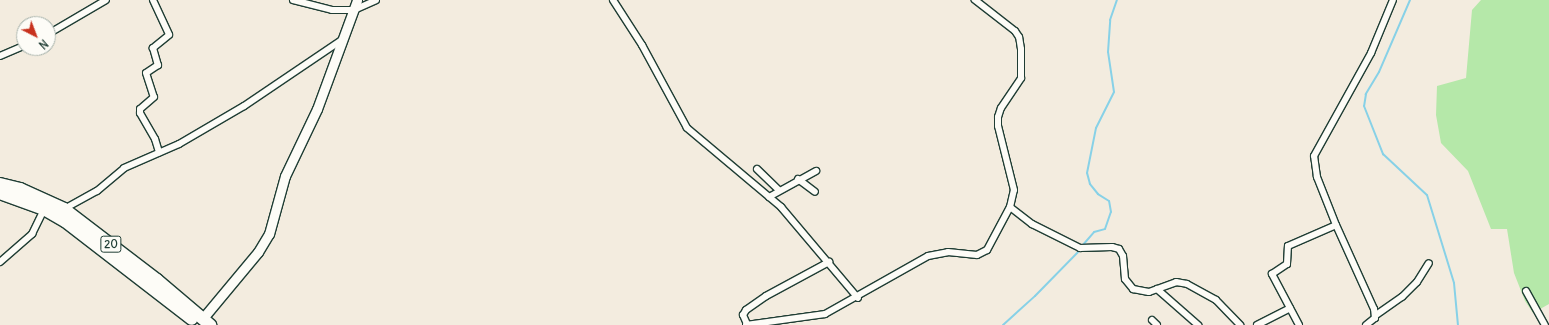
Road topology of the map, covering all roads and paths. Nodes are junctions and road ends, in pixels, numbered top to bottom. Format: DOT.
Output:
graph roads {
  1 [pos="106,0"];
  2 [pos="153,0"];
  3 [pos="292,0"];
  4 [pos="357,0"];
  5 [pos="376,0"];
  6 [pos="613,0"];
  7 [pos="975,0"];
  8 [pos="1393,0"];
  9 [pos="354,10"];
  10 [pos="56,29"];
  11 [pos="342,40"];
  12 [pos="16,49"];
  13 [pos="0,56"];
  14 [pos="159,152"];
  15 [pos="757,169"];
  16 [pos="816,171"];
  17 [pos="798,179"];
  18 [pos="0,184"];
  19 [pos="779,190"];
  20 [pos="816,192"];
  21 [pos="0,193"];
  22 [pos="769,197"];
  23 [pos="1010,207"];
  24 [pos="44,208"];
  25 [pos="64,209"];
  26 [pos="1336,225"];
  27 [pos="0,262"];
  28 [pos="829,262"];
  29 [pos="1429,263"];
  30 [pos="1157,289"];
  31 [pos="1526,291"];
  32 [pos="858,298"];
  33 [pos="1290,308"];
  34 [pos="1376,316"];
  35 [pos="1152,320"];
  36 [pos="204,323"];
  37 [pos="747,324"];
  38 [pos="1157,325"];
  39 [pos="1198,325"];
  40 [pos="1239,325"];
  41 [pos="1258,325"];
  42 [pos="1299,325"];
  43 [pos="1366,325"];
  44 [pos="1379,325"];
  45 [pos="1545,325"];
  1 -- 10 [label="street"];
  2 -- 14 [label="street"];
  3 -- 9 [label="street"];
  4 -- 9 [label="street"];
  5 -- 9 [label="street"];
  6 -- 22 [label="street"];
  7 -- 23 [label="street"];
  8 -- 26 [label="street"];
  9 -- 11 [label="street"];
  11 -- 14 [label="street"];
  11 -- 36 [label="street"];
  12 -- 13 [label="street"];
  14 -- 25 [label="street"];
  15 -- 19 [label="street"];
  16 -- 17 [label="street"];
  17 -- 19 [label="street"];
  17 -- 20 [label="street"];
  18 -- 25 [label="highway, 20"];
  19 -- 22 [label="street"];
  21 -- 24 [label="highway, 20"];
  22 -- 28 [label="street"];
  23 -- 30 [label="street"];
  23 -- 32 [label="street"];
  24 -- 27 [label="street"];
  24 -- 36 [label="highway, 20"];
  25 -- 36 [label="highway, 20"];
  26 -- 33 [label="street"];
  26 -- 34 [label="street"];
  28 -- 32 [label="street"];
  28 -- 37 [label="street"];
  29 -- 34 [label="street"];
  30 -- 39 [label="street"];
  30 -- 40 [label="street"];
  31 -- 45 [label="street"];
  32 -- 37 [label="street"];
  33 -- 41 [label="street"];
  33 -- 42 [label="street"];
  34 -- 43 [label="street"];
  34 -- 44 [label="street"];
  35 -- 38 [label="street"];
}
